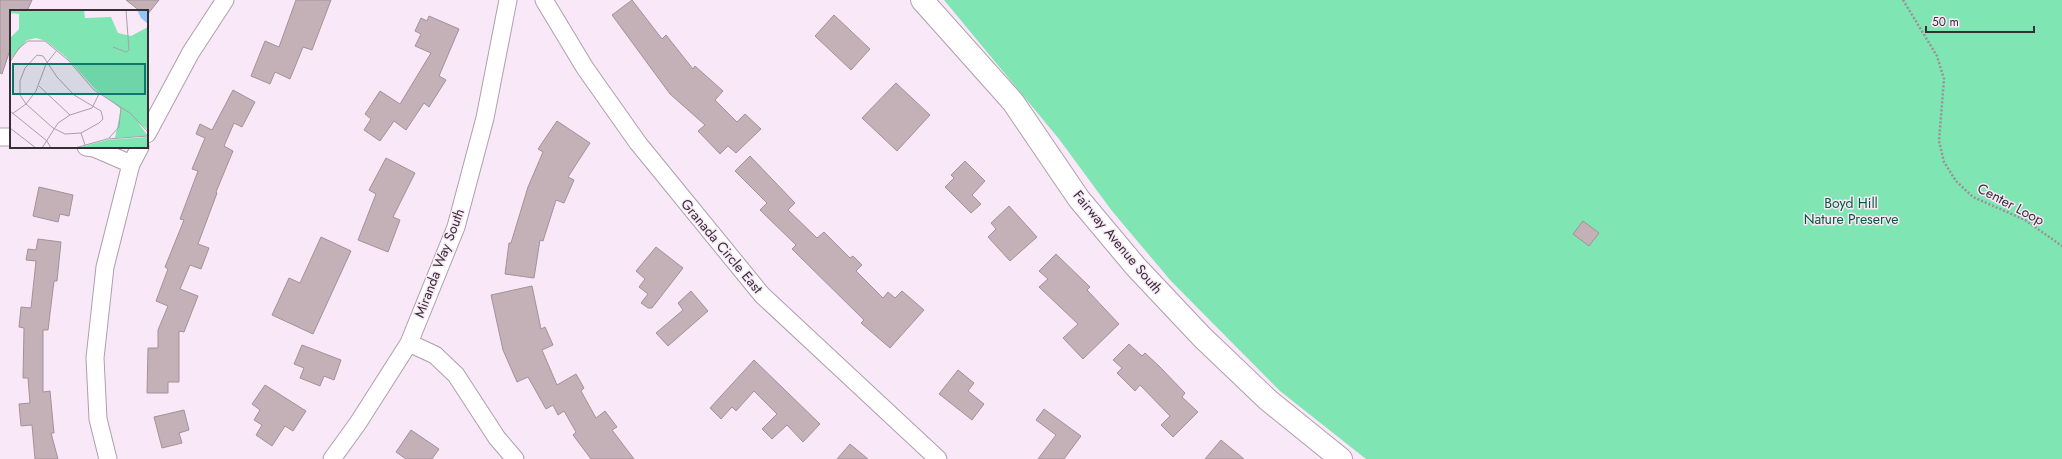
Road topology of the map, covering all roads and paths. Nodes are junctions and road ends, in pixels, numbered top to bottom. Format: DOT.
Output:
graph roads {
  1 [pos="225,0"];
  2 [pos="508,0"];
  3 [pos="544,0"];
  4 [pos="922,0"];
  5 [pos="1903,0"];
  6 [pos="148,132"];
  7 [pos="94,148"];
  8 [pos="139,148"];
  9 [pos="131,164"];
  10 [pos="2062,246"];
  11 [pos="409,343"];
  12 [pos="108,459"];
  13 [pos="332,459"];
  14 [pos="514,459"];
  15 [pos="938,459"];
  16 [pos="1341,459"];
  1 -- 6 [label="street"];
  2 -- 11 [label="street, Miranda Way South"];
  3 -- 15 [label="street, Granada Circle East"];
  4 -- 16 [label="street, Fairway Avenue South"];
  5 -- 10 [label="path, Center Loop"];
  7 -- 9 [label="street"];
  8 -- 9 [label="street"];
  9 -- 12 [label="street"];
  11 -- 13 [label="street, Miranda Way South"];
  11 -- 14 [label="street"];
}
